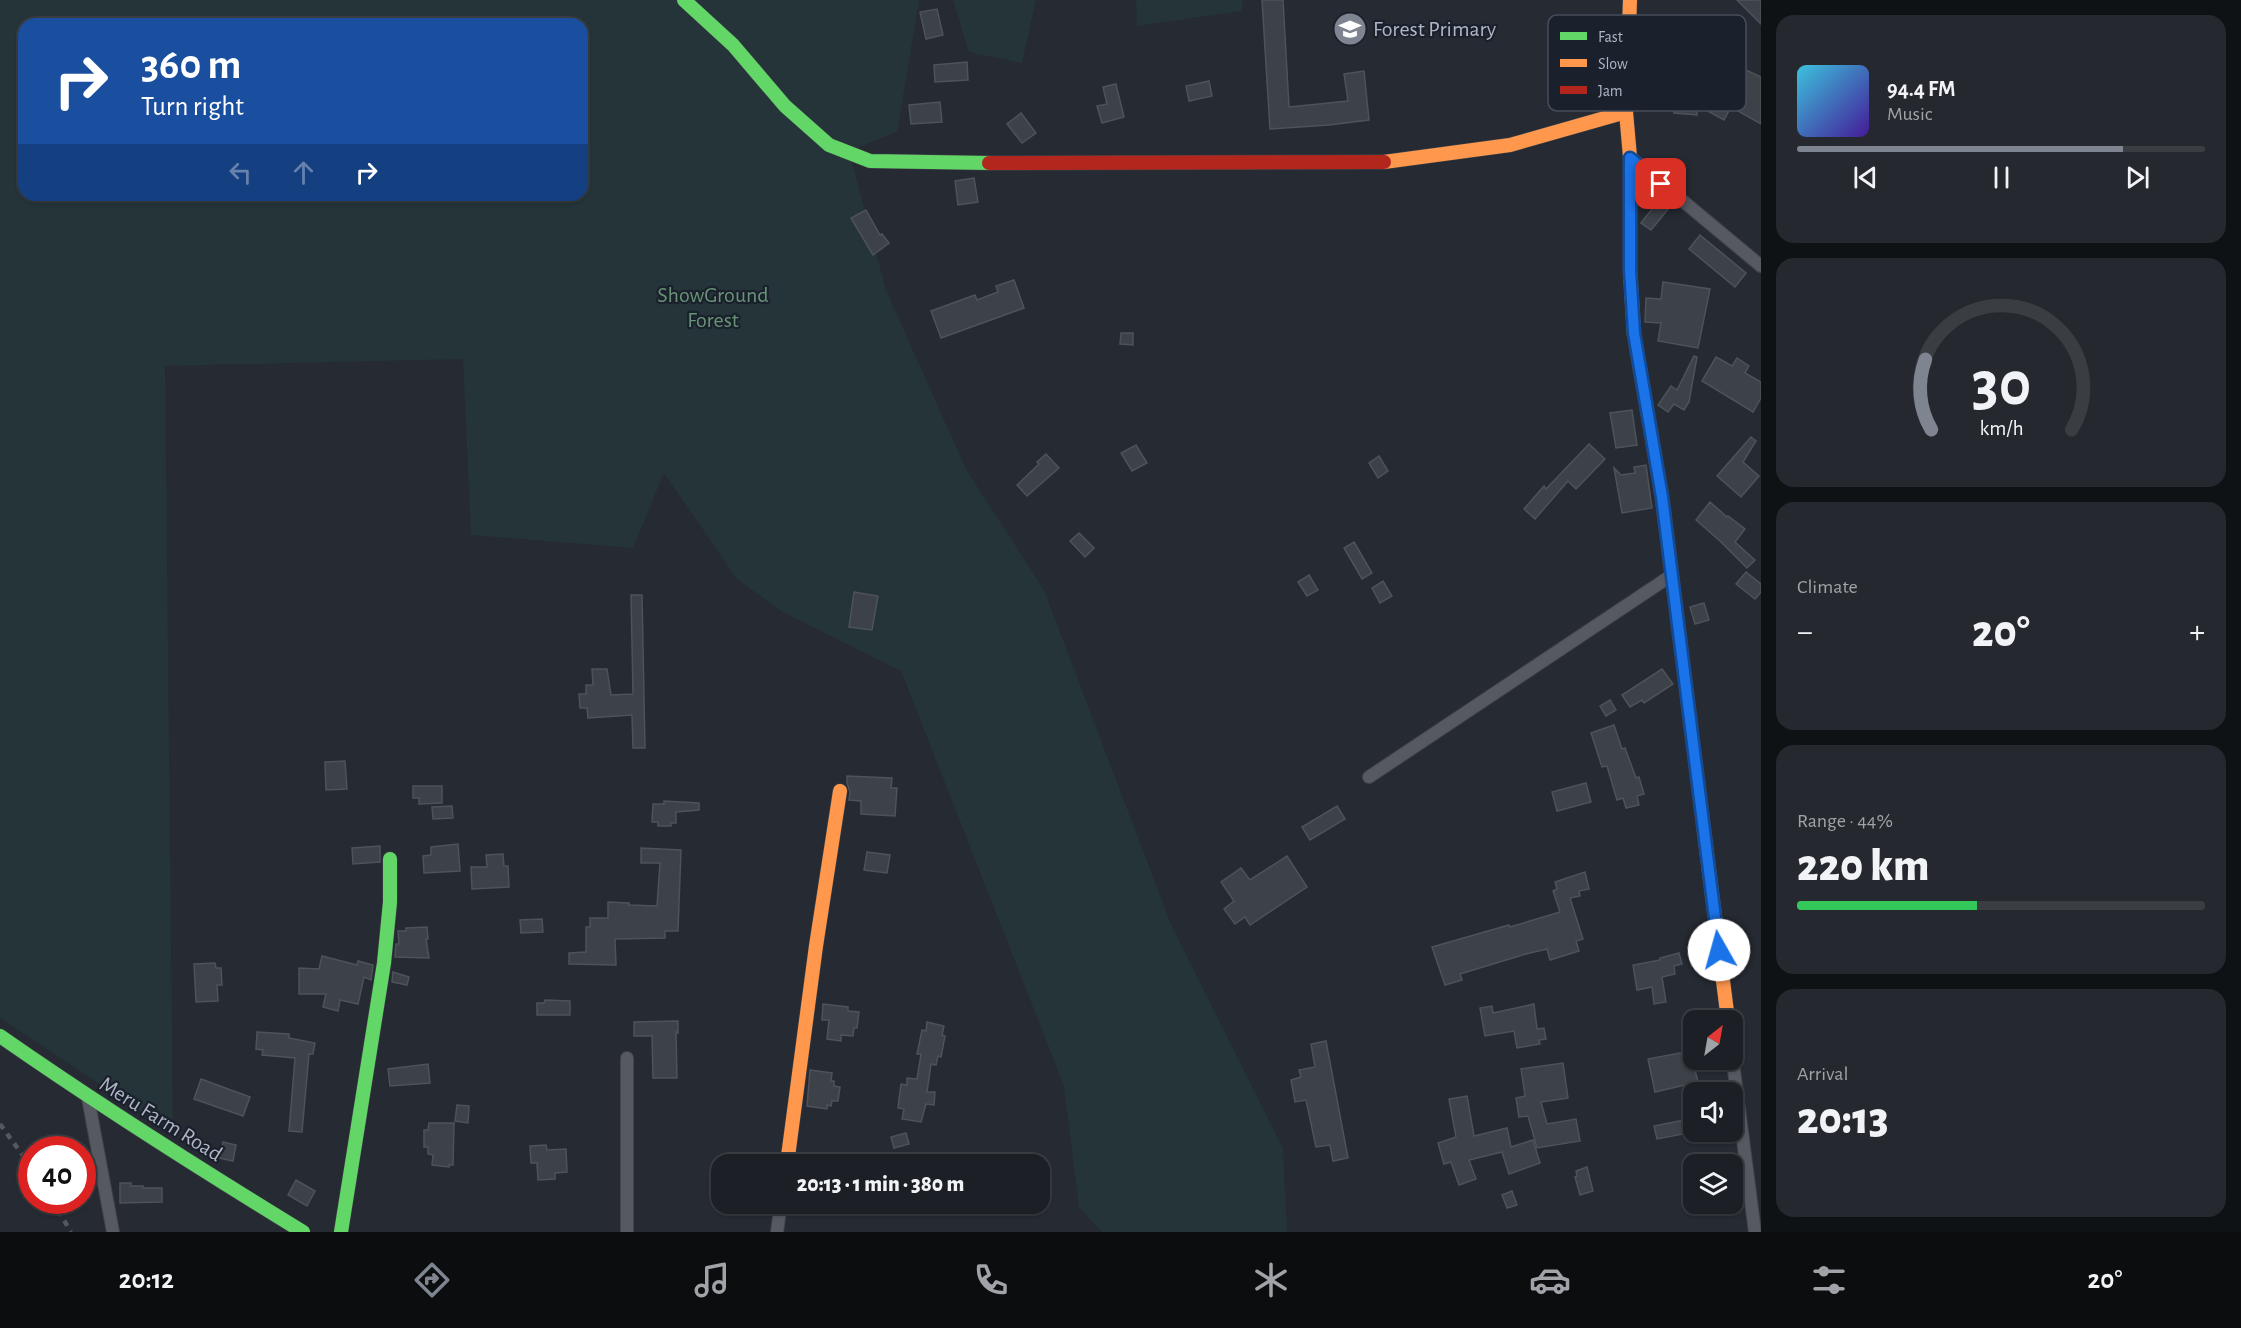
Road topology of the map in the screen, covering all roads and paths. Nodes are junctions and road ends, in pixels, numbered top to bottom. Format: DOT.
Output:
graph roads {
  1 [pos="684,0"];
  2 [pos="1630,0"];
  3 [pos="1629,15"];
  4 [pos="1626,112"];
  5 [pos="1630,158"];
  6 [pos="1761,266"];
  7 [pos="1672,575"];
  8 [pos="1369,777"];
  9 [pos="840,791"];
  10 [pos="390,859"];
  11 [pos="1727,1010"];
  12 [pos="0,1036"];
  13 [pos="627,1058"];
  14 [pos="1734,1070"];
  15 [pos="88,1098"];
  16 [pos="788,1154"];
  17 [pos="779,1214"];
  18 [pos="113,1232"];
  19 [pos="303,1232"];
  20 [pos="341,1232"];
  21 [pos="627,1232"];
  22 [pos="777,1232"];
  23 [pos="1755,1232"];
  1 -- 4 [label="street"];
  2 -- 3 [label="street"];
  4 -- 5 [label="street"];
  5 -- 6 [label="street"];
  5 -- 7 [label="street"];
  7 -- 8 [label="street"];
  7 -- 11 [label="street"];
  9 -- 16 [label="street"];
  10 -- 20 [label="street"];
  12 -- 15 [label="street, Meru Farm Road"];
  13 -- 21 [label="street"];
  14 -- 23 [label="street"];
  15 -- 18 [label="street"];
  15 -- 19 [label="street, Meru Farm Road"];
  17 -- 22 [label="street"];
}
